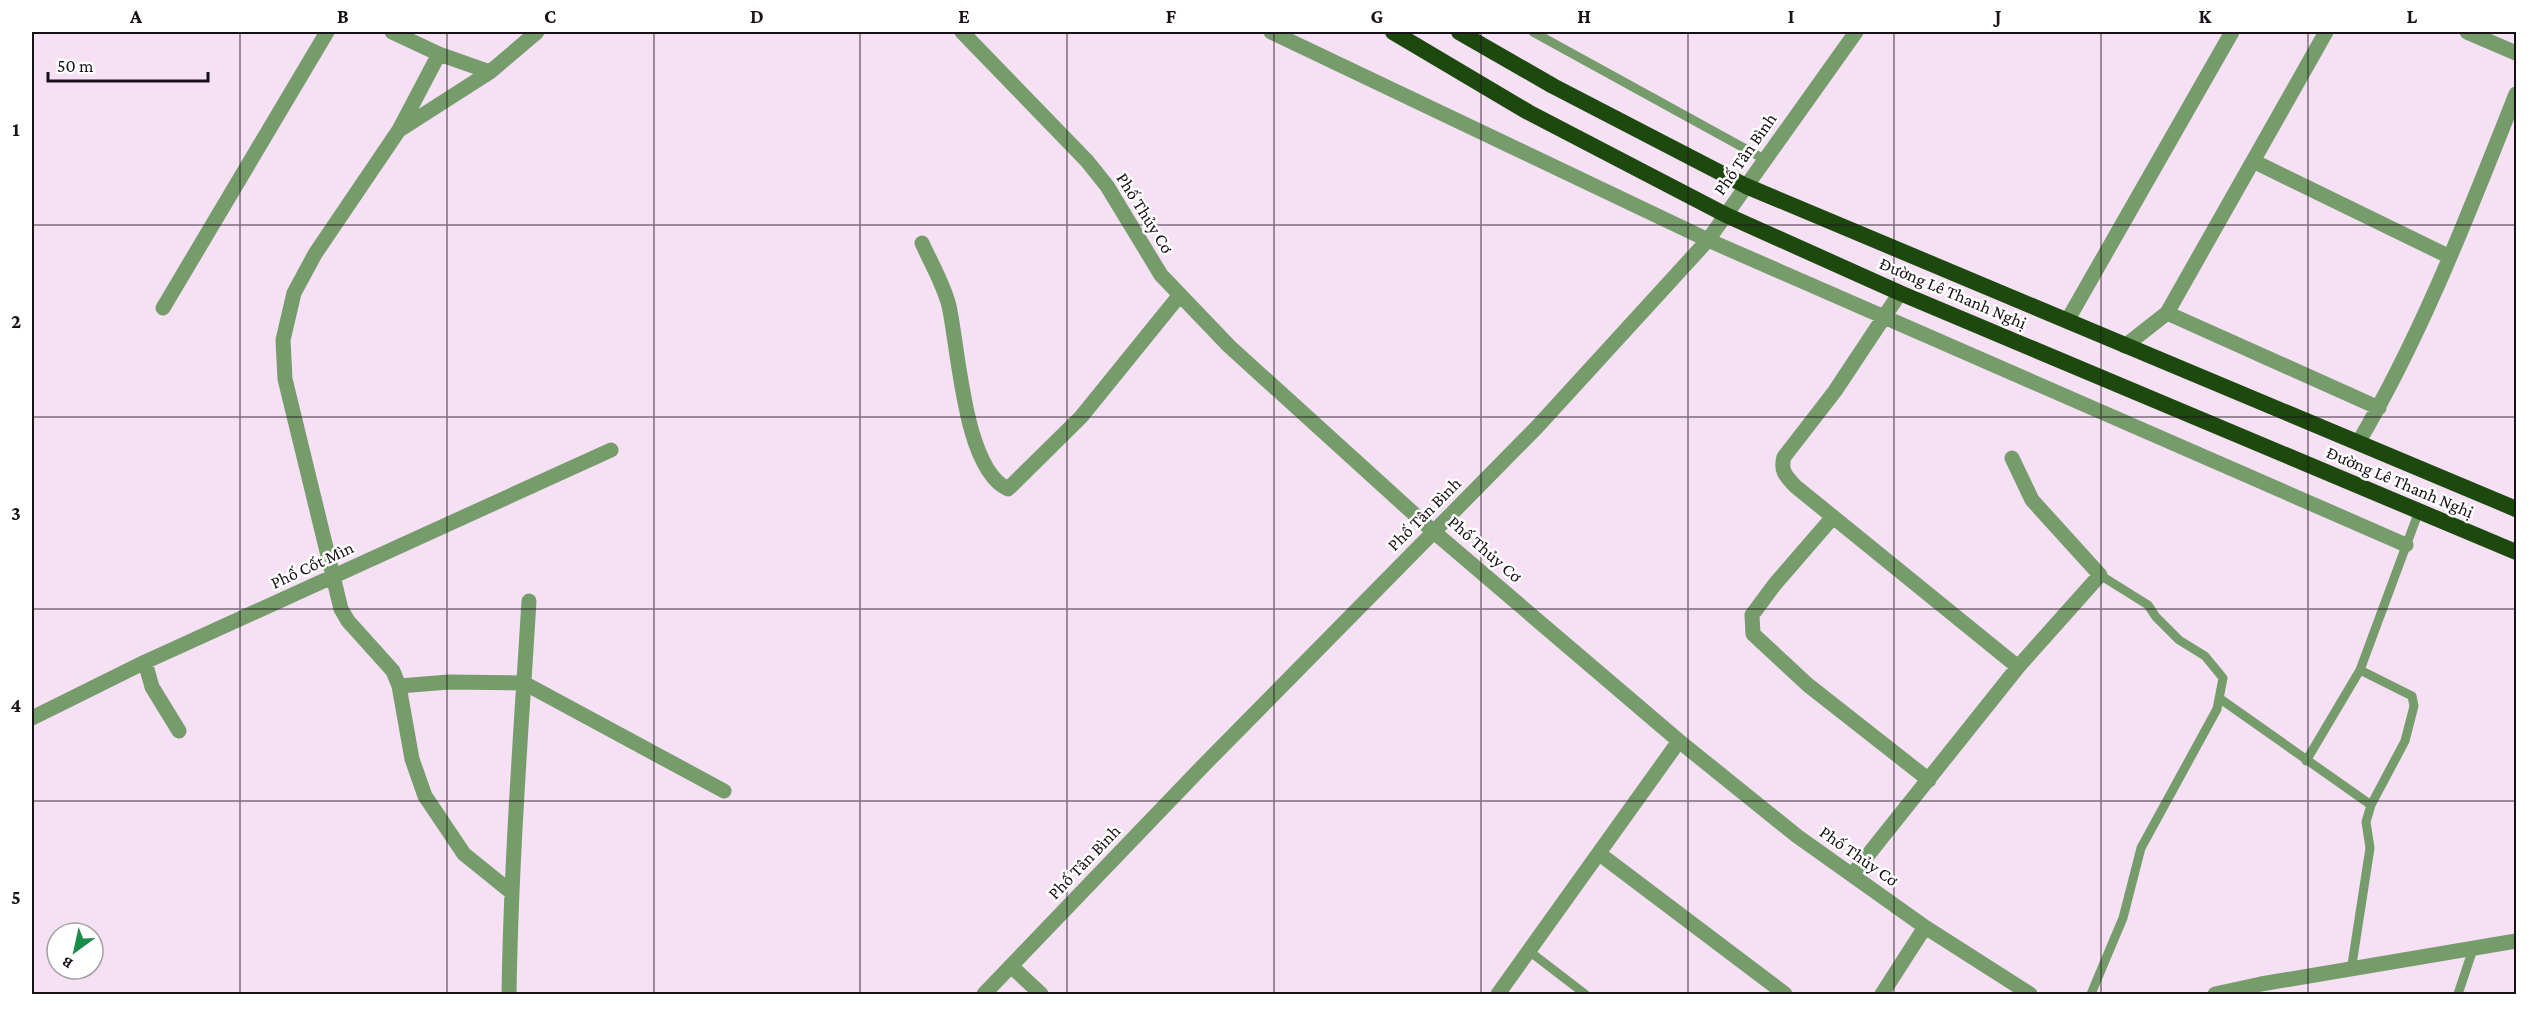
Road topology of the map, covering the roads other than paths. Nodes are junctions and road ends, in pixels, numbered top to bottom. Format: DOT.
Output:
graph roads {
  1 [pos="327,32"];
  2 [pos="394,32"];
  3 [pos="962,32"];
  4 [pos="1271,32"];
  5 [pos="1393,32"];
  6 [pos="1459,32"];
  7 [pos="1533,32"];
  8 [pos="1856,32"];
  9 [pos="2232,32"];
  10 [pos="2326,32"];
  11 [pos="2467,32"];
  12 [pos="534,33"];
  13 [pos="2517,53"];
  14 [pos="439,54"];
  15 [pos="490,72"];
  16 [pos="2517,93"];
  17 [pos="399,130"];
  18 [pos="1764,159"];
  19 [pos="2253,161"];
  20 [pos="1746,186"];
  21 [pos="1726,214"];
  22 [pos="1708,240"];
  23 [pos="922,243"];
  24 [pos="2450,257"];
  25 [pos="1900,292"];
  26 [pos="1179,296"];
  27 [pos="163,308"];
  28 [pos="2167,313"];
  29 [pos="1883,318"];
  30 [pos="2067,321"];
  31 [pos="2125,346"];
  32 [pos="2379,408"];
  33 [pos="2358,443"];
  34 [pos="611,450"];
  35 [pos="2012,458"];
  36 [pos="2517,509"];
  37 [pos="2419,512"];
  38 [pos="1833,517"];
  39 [pos="1434,531"];
  40 [pos="2406,545"];
  41 [pos="2517,552"];
  42 [pos="2100,575"];
  43 [pos="334,577"];
  44 [pos="529,601"];
  45 [pos="145,662"];
  46 [pos="2018,667"];
  47 [pos="2360,670"];
  48 [pos="524,683"];
  49 [pos="399,686"];
  50 [pos="2219,698"];
  51 [pos="32,718"];
  52 [pos="179,730"];
  53 [pos="1679,741"];
  54 [pos="2306,761"];
  55 [pos="1929,780"];
  56 [pos="724,791"];
  57 [pos="2370,806"];
  58 [pos="1601,855"];
  59 [pos="1851,875"];
  60 [pos="511,892"];
  61 [pos="1925,927"];
  62 [pos="2517,942"];
  63 [pos="2473,949"];
  64 [pos="1529,951"];
  65 [pos="1011,966"];
  66 [pos="2351,970"];
  67 [pos="509,994"];
  68 [pos="984,994"];
  69 [pos="1041,994"];
  70 [pos="1498,994"];
  71 [pos="1585,994"];
  72 [pos="1785,994"];
  73 [pos="1882,994"];
  74 [pos="2030,994"];
  75 [pos="2091,994"];
  76 [pos="2215,994"];
  77 [pos="2458,994"];
  1 -- 27 [label="street"];
  2 -- 14 [label="street"];
  3 -- 26 [label="street, Phố Thủy Cơ"];
  4 -- 22 [label="street"];
  5 -- 21 [label="highway, Đường Lê Thanh Nghị"];
  6 -- 20 [label="highway, Đường Lê Thanh Nghị"];
  7 -- 18 [label="lane"];
  8 -- 18 [label="street, Phố Tân Bình"];
  9 -- 30 [label="street"];
  10 -- 19 [label="street"];
  11 -- 13 [label="street"];
  12 -- 15 [label="street"];
  14 -- 15 [label="street"];
  14 -- 17 [label="street"];
  15 -- 17 [label="street"];
  16 -- 24 [label="street"];
  17 -- 43 [label="street"];
  18 -- 20 [label="street, Phố Tân Bình"];
  19 -- 24 [label="street"];
  19 -- 28 [label="street"];
  20 -- 21 [label="street, Phố Tân Bình"];
  20 -- 30 [label="highway, Đường Lê Thanh Nghị"];
  21 -- 22 [label="street, Phố Tân Bình"];
  21 -- 25 [label="highway, Đường Lê Thanh Nghị"];
  22 -- 29 [label="street"];
  22 -- 39 [label="street, Phố Tân Bình"];
  23 -- 26 [label="street"];
  24 -- 32 [label="street"];
  25 -- 29 [label="street"];
  25 -- 37 [label="highway, Đường Lê Thanh Nghị"];
  26 -- 39 [label="street, Phố Thủy Cơ"];
  28 -- 31 [label="street"];
  28 -- 32 [label="street"];
  29 -- 38 [label="street"];
  29 -- 40 [label="street"];
  30 -- 31 [label="highway, Đường Lê Thanh Nghị"];
  31 -- 33 [label="highway, Đường Lê Thanh Nghị"];
  32 -- 33 [label="street"];
  33 -- 36 [label="highway, Đường Lê Thanh Nghị"];
  34 -- 43 [label="street, Phố Cốt Mìn"];
  35 -- 42 [label="street"];
  37 -- 40 [label="lane"];
  37 -- 41 [label="highway, Đường Lê Thanh Nghị"];
  38 -- 46 [label="street"];
  38 -- 55 [label="street"];
  39 -- 53 [label="street, Phố Thủy Cơ"];
  39 -- 65 [label="street, Phố Tân Bình"];
  40 -- 47 [label="lane"];
  42 -- 46 [label="street"];
  42 -- 50 [label="lane"];
  43 -- 45 [label="street, Phố Cốt Mìn"];
  43 -- 49 [label="street"];
  44 -- 48 [label="street"];
  45 -- 51 [label="street, Phố Cốt Mìn"];
  45 -- 52 [label="street"];
  46 -- 55 [label="street"];
  47 -- 54 [label="lane"];
  47 -- 57 [label="lane"];
  48 -- 49 [label="street"];
  48 -- 56 [label="street"];
  48 -- 60 [label="street"];
  49 -- 60 [label="street"];
  50 -- 54 [label="lane"];
  50 -- 75 [label="lane"];
  53 -- 58 [label="street"];
  53 -- 59 [label="street, Phố Thủy Cơ"];
  54 -- 57 [label="lane"];
  55 -- 59 [label="street"];
  57 -- 66 [label="lane"];
  58 -- 64 [label="street"];
  58 -- 72 [label="street"];
  59 -- 61 [label="street, Phố Thủy Cơ"];
  60 -- 67 [label="street"];
  61 -- 73 [label="street"];
  61 -- 74 [label="street, Phố Thủy Cơ"];
  62 -- 63 [label="street"];
  63 -- 66 [label="street"];
  63 -- 77 [label="lane"];
  64 -- 70 [label="street"];
  64 -- 71 [label="lane"];
  65 -- 68 [label="street, Phố Tân Bình"];
  65 -- 69 [label="street"];
  66 -- 76 [label="street"];
}
